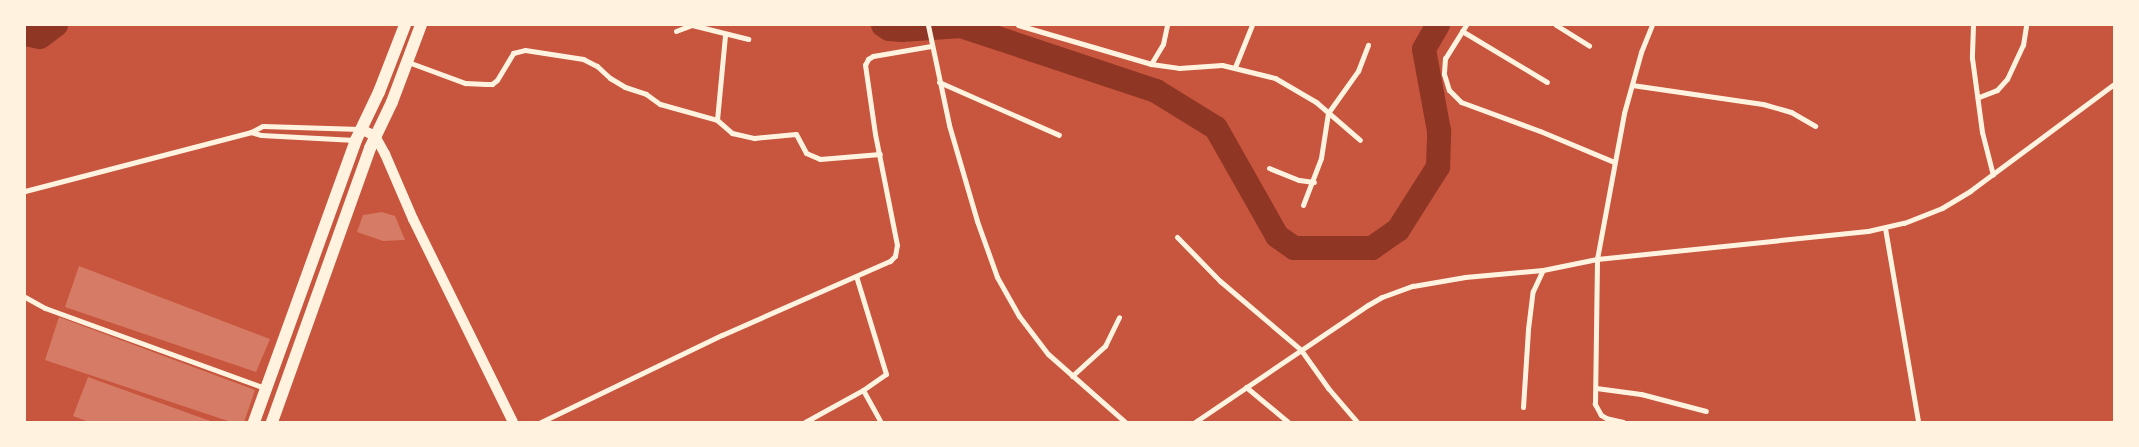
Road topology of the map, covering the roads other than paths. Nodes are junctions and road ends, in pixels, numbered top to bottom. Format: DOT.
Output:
graph roads {
  1 [pos="405,25"];
  2 [pos="421,25"];
  3 [pos="928,25"];
  4 [pos="1018,25"];
  5 [pos="1167,25"];
  6 [pos="1252,25"];
  7 [pos="1466,25"];
  8 [pos="1556,25"];
  9 [pos="1652,25"];
  10 [pos="1973,25"];
  11 [pos="2026,25"];
  12 [pos="676,31"];
  13 [pos="1462,32"];
  14 [pos="725,35"];
  15 [pos="748,39"];
  16 [pos="1368,44"];
  17 [pos="931,45"];
  18 [pos="1589,46"];
  19 [pos="407,62"];
  20 [pos="1151,64"];
  21 [pos="1235,67"];
  22 [pos="939,82"];
  23 [pos="1546,82"];
  24 [pos="2114,84"];
  25 [pos="1632,85"];
  26 [pos="1979,97"];
  27 [pos="1328,113"];
  28 [pos="717,120"];
  29 [pos="1815,126"];
  30 [pos="252,132"];
  31 [pos="359,134"];
  32 [pos="1059,135"];
  33 [pos="1360,140"];
  34 [pos="372,142"];
  35 [pos="880,154"];
  36 [pos="1614,162"];
  37 [pos="1269,168"];
  38 [pos="1993,174"];
  39 [pos="1314,182"];
  40 [pos="25,191"];
  41 [pos="1304,205"];
  42 [pos="1885,228"];
  43 [pos="1177,237"];
  44 [pos="1597,259"];
  45 [pos="1543,270"];
  46 [pos="856,276"];
  47 [pos="25,297"];
  48 [pos="1119,317"];
  49 [pos="1301,350"];
  50 [pos="1072,376"];
  51 [pos="1246,387"];
  52 [pos="266,388"];
  53 [pos="1596,388"];
  54 [pos="863,390"];
  55 [pos="1523,408"];
  56 [pos="1706,412"];
  57 [pos="254,422"];
  58 [pos="272,422"];
  59 [pos="514,422"];
  60 [pos="541,422"];
  61 [pos="806,422"];
  62 [pos="881,422"];
  63 [pos="1125,422"];
  64 [pos="1195,422"];
  65 [pos="1288,422"];
  66 [pos="1357,422"];
  67 [pos="1623,422"];
  68 [pos="1918,422"];
  1 -- 31 [label="highway"];
  2 -- 19 [label="highway"];
  3 -- 17 [label="street"];
  4 -- 20 [label="street"];
  5 -- 20 [label="street"];
  6 -- 21 [label="street"];
  7 -- 13 [label="street"];
  8 -- 18 [label="street"];
  9 -- 25 [label="street"];
  10 -- 26 [label="street"];
  11 -- 26 [label="street"];
  12 -- 14 [label="street"];
  13 -- 23 [label="street"];
  13 -- 36 [label="street"];
  14 -- 15 [label="street"];
  14 -- 28 [label="street"];
  16 -- 27 [label="street"];
  17 -- 22 [label="street"];
  17 -- 35 [label="street"];
  19 -- 28 [label="street"];
  19 -- 34 [label="highway"];
  20 -- 21 [label="street"];
  21 -- 27 [label="street"];
  22 -- 32 [label="street"];
  22 -- 50 [label="street"];
  24 -- 38 [label="street"];
  25 -- 29 [label="street"];
  25 -- 36 [label="street"];
  26 -- 38 [label="street"];
  27 -- 33 [label="street"];
  27 -- 39 [label="street"];
  28 -- 35 [label="street"];
  30 -- 31 [label="street"];
  30 -- 31 [label="street"];
  30 -- 40 [label="street"];
  31 -- 34 [label="main road"];
  31 -- 52 [label="highway"];
  34 -- 58 [label="highway"];
  34 -- 59 [label="main road"];
  35 -- 46 [label="street"];
  36 -- 44 [label="street"];
  37 -- 39 [label="street"];
  38 -- 42 [label="street"];
  39 -- 41 [label="street"];
  42 -- 44 [label="street"];
  42 -- 68 [label="street"];
  43 -- 49 [label="street"];
  44 -- 45 [label="street"];
  44 -- 53 [label="street"];
  45 -- 49 [label="street"];
  45 -- 55 [label="street"];
  46 -- 54 [label="street"];
  46 -- 60 [label="street"];
  47 -- 52 [label="street"];
  48 -- 50 [label="street"];
  49 -- 51 [label="street"];
  49 -- 66 [label="street"];
  50 -- 63 [label="street"];
  51 -- 64 [label="street"];
  51 -- 65 [label="street"];
  52 -- 57 [label="highway"];
  53 -- 56 [label="street"];
  53 -- 67 [label="street"];
  54 -- 61 [label="street"];
  54 -- 62 [label="street"];
}
